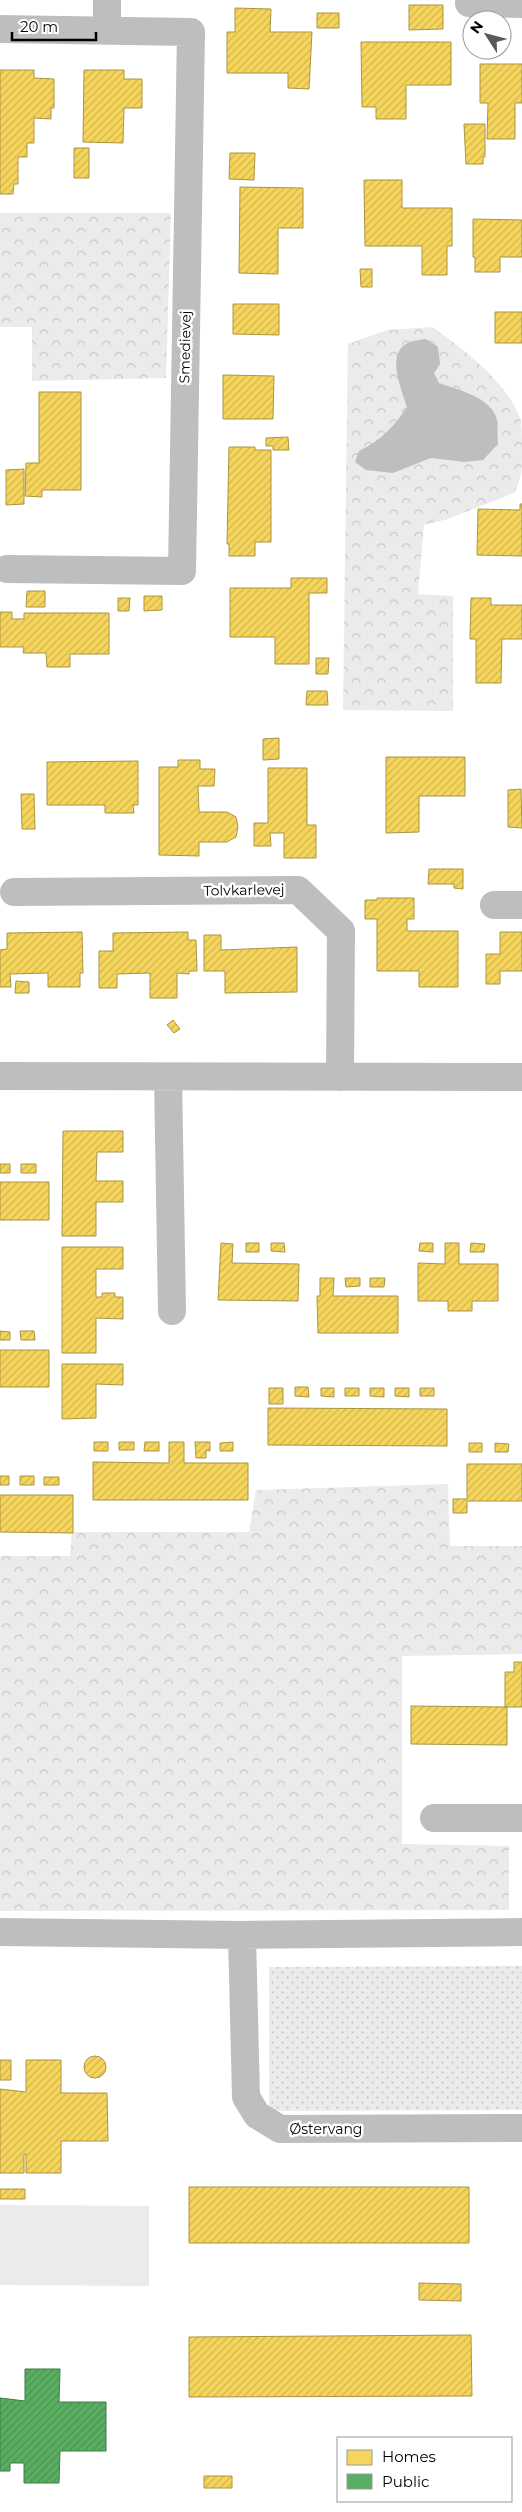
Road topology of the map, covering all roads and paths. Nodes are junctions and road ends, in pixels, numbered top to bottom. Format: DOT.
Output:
graph roads {
  1 [pos="107,0"];
  2 [pos="469,3"];
  3 [pos="522,4"];
  4 [pos="0,29"];
  5 [pos="106,30"];
  6 [pos="7,569"];
  7 [pos="14,892"];
  8 [pos="494,905"];
  9 [pos="522,905"];
  10 [pos="0,1076"];
  11 [pos="168,1077"];
  12 [pos="340,1077"];
  13 [pos="522,1077"];
  14 [pos="172,1311"];
  15 [pos="434,1818"];
  16 [pos="522,1818"];
  17 [pos="0,1932"];
  18 [pos="522,1932"];
  19 [pos="242,1935"];
  20 [pos="522,2128"];
  1 -- 5 [label="street"];
  2 -- 3 [label="street"];
  4 -- 5 [label="street, Smedievej"];
  5 -- 6 [label="street, Smedievej"];
  7 -- 12 [label="street, Tolvkarlevej"];
  8 -- 9 [label="street"];
  10 -- 11 [label="street"];
  11 -- 12 [label="street"];
  11 -- 14 [label="street"];
  12 -- 13 [label="street"];
  15 -- 16 [label="street"];
  17 -- 19 [label="street"];
  18 -- 19 [label="street"];
  19 -- 20 [label="street, Østervang"];
}
